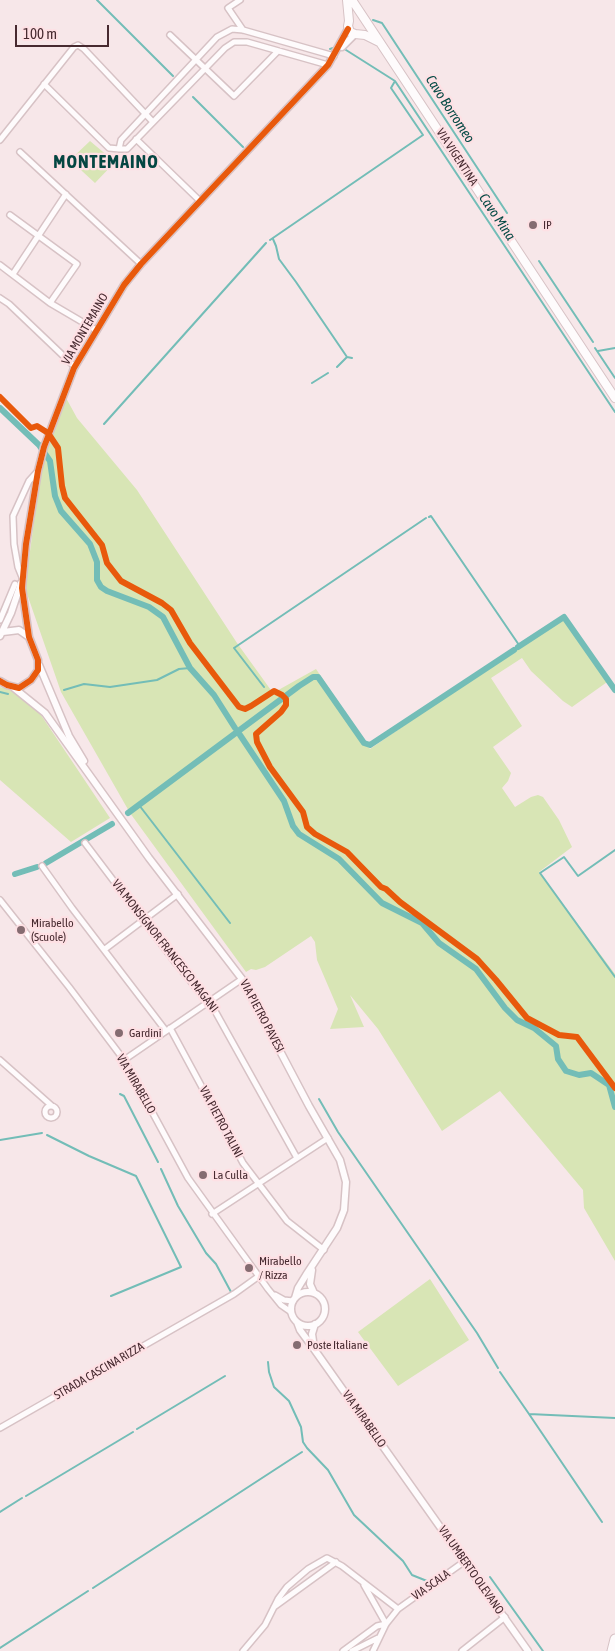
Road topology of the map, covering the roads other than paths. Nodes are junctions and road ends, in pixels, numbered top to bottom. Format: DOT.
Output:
graph roads {
  1 [pos="240,0"];
  2 [pos="347,0"];
  3 [pos="352,0"];
  4 [pos="364,21"];
  5 [pos="349,25"];
  6 [pos="243,30"];
  7 [pos="357,35"];
  8 [pos="170,36"];
  9 [pos="379,42"];
  10 [pos="278,51"];
  11 [pos="336,54"];
  12 [pos="196,60"];
  13 [pos="328,64"];
  14 [pos="206,69"];
  15 [pos="44,84"];
  16 [pos="170,89"];
  17 [pos="178,97"];
  18 [pos="146,115"];
  19 [pos="153,122"];
  20 [pos="136,139"];
  21 [pos="0,140"];
  22 [pos="119,149"];
  23 [pos="20,152"];
  24 [pos="66,194"];
  25 [pos="200,201"];
  26 [pos="10,215"];
  27 [pos="38,236"];
  28 [pos="141,264"];
  29 [pos="0,265"];
  30 [pos="13,274"];
  31 [pos="0,298"];
  32 [pos="50,303"];
  33 [pos="96,330"];
  34 [pos="75,367"];
  35 [pos="615,398"];
  36 [pos="38,471"];
  37 [pos="20,581"];
  38 [pos="0,620"];
  39 [pos="1,634"];
  40 [pos="29,637"];
  41 [pos="39,665"];
  42 [pos="0,681"];
  43 [pos="13,687"];
  44 [pos="100,790"];
  45 [pos="85,843"];
  46 [pos="42,866"];
  47 [pos="178,894"];
  48 [pos="0,900"];
  49 [pos="144,920"];
  50 [pos="105,949"];
  51 [pos="242,979"];
  52 [pos="210,1002"];
  53 [pos="168,1029"];
  54 [pos="0,1060"];
  55 [pos="124,1060"];
  56 [pos="52,1106"];
  57 [pos="328,1138"];
  58 [pos="297,1158"];
  59 [pos="258,1183"];
  60 [pos="212,1214"];
  61 [pos="324,1250"];
  62 [pos="314,1266"];
  63 [pos="259,1276"];
  64 [pos="268,1289"];
  65 [pos="314,1293"];
  66 [pos="294,1299"];
  67 [pos="291,1312"];
  68 [pos="297,1322"];
  69 [pos="315,1324"];
  70 [pos="314,1349"];
  71 [pos="0,1428"];
  72 [pos="413,1488"];
  73 [pos="465,1561"];
  74 [pos="336,1562"];
  75 [pos="362,1581"];
  76 [pos="274,1608"];
  77 [pos="398,1609"];
  78 [pos="505,1617"];
  79 [pos="386,1624"];
  80 [pos="378,1638"];
  81 [pos="615,1639"];
  82 [pos="243,1651"];
  83 [pos="343,1651"];
  84 [pos="352,1651"];
  85 [pos="373,1651"];
  86 [pos="462,1651"];
  87 [pos="528,1651"];
  88 [pos="612,1651"];
  1 -- 6 [label="street"];
  2 -- 5 [label="main road"];
  3 -- 4 [label="main road, VIA VIGENTINA"];
  4 -- 5 [label="main road"];
  4 -- 7 [label="main road"];
  4 -- 9 [label="main road, VIA VIGENTINA"];
  5 -- 7 [label="main road"];
  5 -- 11 [label="street, VIA MONTEMAINO"];
  6 -- 11 [label="street"];
  6 -- 12 [label="street"];
  7 -- 9 [label="main road"];
  7 -- 11 [label="street, VIA MONTEMAINO"];
  8 -- 12 [label="street"];
  9 -- 35 [label="main road, VIA VIGENTINA"];
  10 -- 13 [label="street"];
  10 -- 14 [label="street"];
  10 -- 14 [label="street"];
  11 -- 13 [label="street, VIA MONTEMAINO"];
  12 -- 14 [label="street"];
  12 -- 16 [label="street"];
  13 -- 25 [label="street, VIA MONTEMAINO"];
  14 -- 17 [label="street"];
  15 -- 18 [label="street"];
  15 -- 21 [label="street"];
  15 -- 22 [label="street"];
  16 -- 17 [label="street"];
  16 -- 18 [label="street"];
  17 -- 19 [label="street"];
  18 -- 19 [label="street"];
  18 -- 22 [label="street"];
  19 -- 20 [label="street"];
  20 -- 22 [label="street"];
  20 -- 25 [label="street"];
  23 -- 24 [label="street"];
  24 -- 27 [label="street"];
  24 -- 28 [label="street"];
  25 -- 28 [label="street, VIA MONTEMAINO"];
  26 -- 27 [label="street"];
  27 -- 30 [label="street"];
  27 -- 32 [label="street"];
  28 -- 33 [label="street, VIA MONTEMAINO"];
  29 -- 30 [label="street"];
  30 -- 32 [label="street"];
  31 -- 34 [label="street, VIA MONTEMAINO"];
  32 -- 33 [label="street"];
  33 -- 34 [label="street, VIA MONTEMAINO"];
  34 -- 36 [label="street, VIA MONTEMAINO"];
  36 -- 37 [label="street, VIA MONTEMAINO"];
  36 -- 37 [label="street, VIA MONTEMAINO"];
  37 -- 38 [label="street, VIA MONTEMAINO"];
  37 -- 39 [label="street, VIA MONTEMAINO"];
  37 -- 40 [label="street, VIA MONTEMAINO"];
  39 -- 40 [label="street, VIA MONTEMAINO"];
  40 -- 41 [label="street, VIA MONTEMAINO"];
  41 -- 43 [label="street"];
  41 -- 44 [label="street, VIA PIETRO PAVESI"];
  42 -- 43 [label="street"];
  43 -- 44 [label="street, VIA PIETRO PAVESI"];
  44 -- 47 [label="street, VIA PIETRO PAVESI"];
  45 -- 49 [label="street, VIA MONSIGNOR FRANCESCO MAGANI"];
  46 -- 50 [label="street, VIA PIETRO TALINI"];
  47 -- 49 [label="street"];
  47 -- 51 [label="street, VIA PIETRO PAVESI"];
  48 -- 55 [label="street, VIA MIRABELLO"];
  49 -- 50 [label="street"];
  49 -- 52 [label="street, VIA MONSIGNOR FRANCESCO MAGANI"];
  50 -- 53 [label="street, VIA PIETRO TALINI"];
  51 -- 52 [label="street"];
  51 -- 57 [label="street, VIA PIETRO PAVESI"];
  52 -- 53 [label="street"];
  52 -- 58 [label="street, VIA MONSIGNOR FRANCESCO MAGANI"];
  53 -- 55 [label="street"];
  53 -- 59 [label="street, VIA PIETRO TALINI"];
  54 -- 56 [label="street"];
  55 -- 60 [label="street, VIA MIRABELLO"];
  57 -- 58 [label="street"];
  57 -- 61 [label="street, VIA PIETRO PAVESI"];
  58 -- 59 [label="street"];
  59 -- 60 [label="street"];
  59 -- 61 [label="street, VIA PIETRO TALINI"];
  60 -- 63 [label="street, VIA MIRABELLO"];
  61 -- 62 [label="street, VIA PIETRO PAVESI"];
  62 -- 65 [label="street, VIA PIETRO PAVESI"];
  62 -- 66 [label="street, VIA PIETRO PAVESI"];
  63 -- 64 [label="street, VIA MIRABELLO"];
  63 -- 71 [label="street, STRADA CASCINA RIZZA"];
  64 -- 66 [label="street, VIA MIRABELLO"];
  64 -- 67 [label="street, VIA MIRABELLO"];
  65 -- 66 [label="street"];
  65 -- 69 [label="street"];
  66 -- 67 [label="street"];
  67 -- 68 [label="street"];
  68 -- 69 [label="street"];
  68 -- 70 [label="street, VIA MIRABELLO"];
  69 -- 70 [label="street"];
  70 -- 72 [label="street, VIA MIRABELLO"];
  72 -- 73 [label="street, VIA UMBERTO OLEVANO"];
  73 -- 77 [label="street, VIA SCALA"];
  73 -- 78 [label="street, VIA UMBERTO OLEVANO"];
  74 -- 75 [label="street"];
  74 -- 76 [label="street"];
  74 -- 76 [label="street"];
  75 -- 77 [label="street"];
  75 -- 79 [label="street"];
  76 -- 82 [label="street"];
  77 -- 79 [label="street, VIA SCALA"];
  78 -- 86 [label="street"];
  78 -- 87 [label="street, VIA UMBERTO OLEVANO"];
  79 -- 80 [label="street, VIA SCALA"];
  79 -- 83 [label="street"];
  80 -- 84 [label="street"];
  80 -- 85 [label="street, VIA SCALA"];
  81 -- 88 [label="highway"];
}
